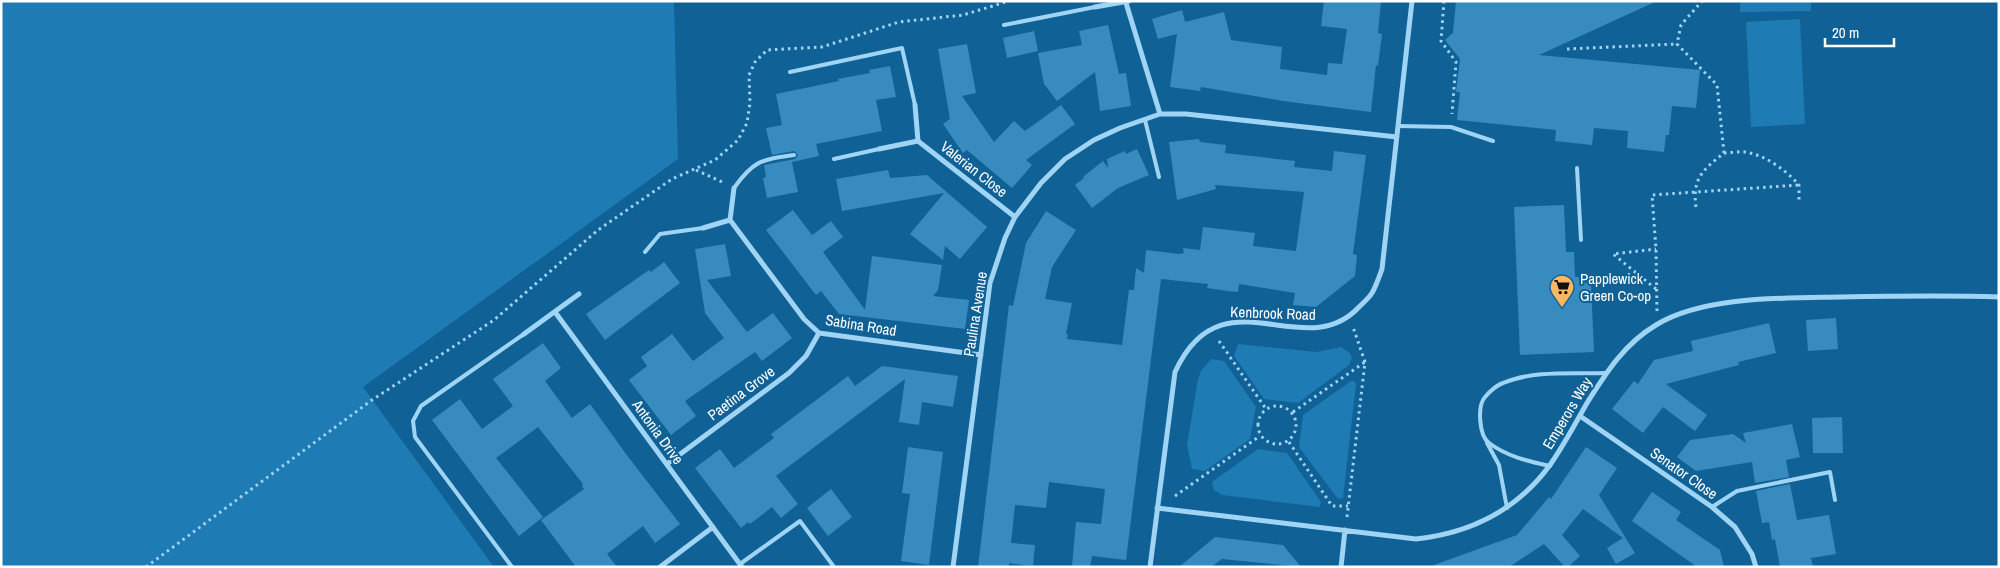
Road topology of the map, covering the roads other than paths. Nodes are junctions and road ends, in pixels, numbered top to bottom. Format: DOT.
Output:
graph roads {
  1 [pos="1412,1"];
  2 [pos="1128,2"];
  3 [pos="1095,7"];
  4 [pos="1004,25"];
  5 [pos="790,72"];
  6 [pos="915,104"];
  7 [pos="1160,114"];
  8 [pos="1145,120"];
  9 [pos="1398,126"];
  10 [pos="1397,137"];
  11 [pos="918,141"];
  12 [pos="1494,141"];
  13 [pos="879,149"];
  14 [pos="794,155"];
  15 [pos="834,159"];
  16 [pos="1577,168"];
  17 [pos="1160,177"];
  18 [pos="734,188"];
  19 [pos="1015,217"];
  20 [pos="730,220"];
  21 [pos="703,228"];
  22 [pos="1581,240"];
  23 [pos="645,252"];
  24 [pos="579,294"];
  25 [pos="1999,297"];
  26 [pos="555,312"];
  27 [pos="819,333"];
  28 [pos="524,334"];
  29 [pos="981,355"];
  30 [pos="1606,373"];
  31 [pos="1580,416"];
  32 [pos="1487,442"];
  33 [pos="667,464"];
  34 [pos="1550,466"];
  35 [pos="1835,500"];
  36 [pos="1712,507"];
  37 [pos="1157,508"];
  38 [pos="1507,508"];
  39 [pos="712,527"];
  40 [pos="1345,530"];
  41 [pos="741,566"];
  42 [pos="512,567"];
  43 [pos="660,567"];
  44 [pos="834,567"];
  45 [pos="953,567"];
  46 [pos="1150,567"];
  47 [pos="1341,567"];
  48 [pos="1756,567"];
  1 -- 9 [label="street, Kenbrook Road"];
  2 -- 3 [label="street"];
  2 -- 7 [label="street"];
  3 -- 4 [label="lane"];
  5 -- 6 [label="lane"];
  6 -- 11 [label="street, Valerian Close"];
  7 -- 8 [label="street, Paulina Avenue"];
  7 -- 10 [label="street, Paulina Avenue"];
  8 -- 17 [label="lane"];
  8 -- 19 [label="street, Paulina Avenue"];
  9 -- 10 [label="street, Kenbrook Road"];
  9 -- 12 [label="lane"];
  10 -- 37 [label="street, Kenbrook Road"];
  11 -- 13 [label="street, Valerian Close"];
  11 -- 19 [label="street, Valerian Close"];
  13 -- 15 [label="lane"];
  14 -- 18 [label="lane"];
  16 -- 22 [label="lane"];
  18 -- 20 [label="street"];
  19 -- 29 [label="street, Paulina Avenue"];
  20 -- 21 [label="street"];
  20 -- 27 [label="street, Sabina Road"];
  21 -- 23 [label="lane"];
  24 -- 26 [label="street"];
  25 -- 30 [label="street, Emperors Way"];
  26 -- 28 [label="street"];
  26 -- 33 [label="street, Antonia Drive"];
  27 -- 29 [label="street, Sabina Road"];
  27 -- 33 [label="street, Paetina Grove"];
  28 -- 42 [label="lane"];
  29 -- 45 [label="street, Paulina Avenue"];
  30 -- 31 [label="street, Emperors Way"];
  30 -- 32 [label="lane"];
  31 -- 34 [label="street, Emperors Way"];
  31 -- 36 [label="street, Senator Close"];
  32 -- 34 [label="lane"];
  32 -- 38 [label="lane"];
  33 -- 39 [label="street, Antonia Drive"];
  34 -- 38 [label="street, Emperors Way"];
  35 -- 36 [label="lane"];
  36 -- 48 [label="street, Senator Close"];
  37 -- 40 [label="street, Emperors Way"];
  37 -- 46 [label="street, Kenbrook Road"];
  38 -- 40 [label="street, Emperors Way"];
  39 -- 41 [label="street, Antonia Drive"];
  39 -- 43 [label="street"];
  40 -- 47 [label="street"];
  41 -- 44 [label="lane"];
}
